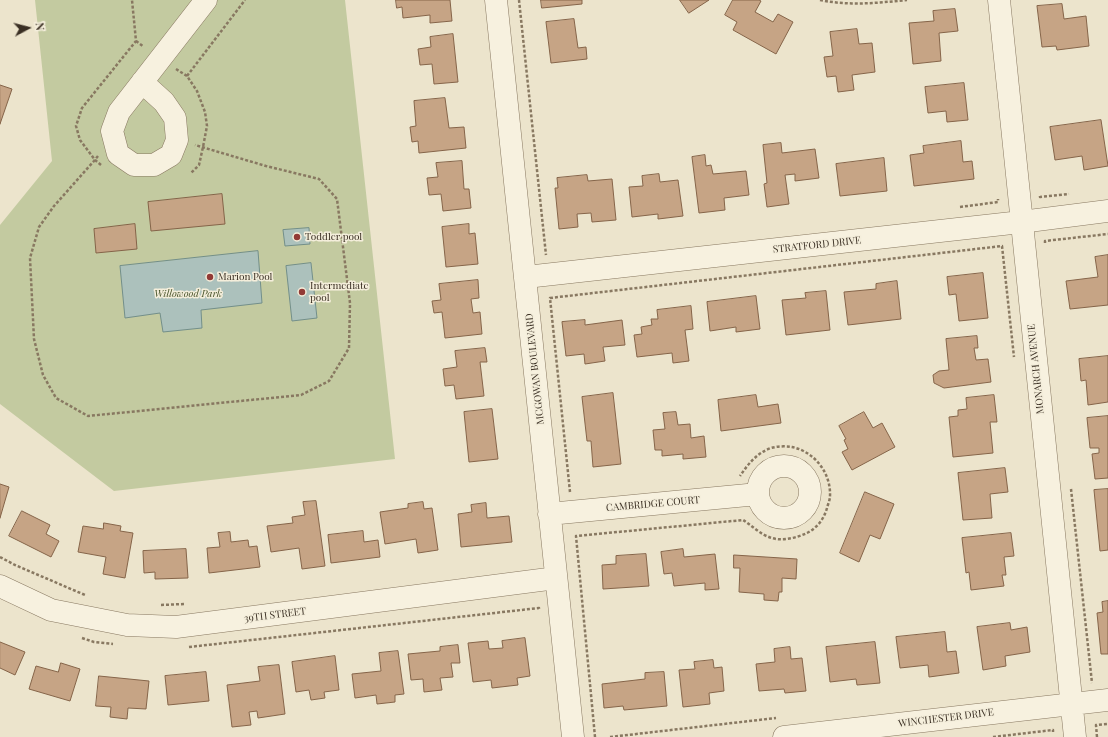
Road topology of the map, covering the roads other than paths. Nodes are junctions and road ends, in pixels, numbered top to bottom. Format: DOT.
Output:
graph roads {
  1 [pos="206,0"];
  2 [pos="496,0"];
  3 [pos="998,0"];
  4 [pos="142,82"];
  5 [pos="1108,210"];
  6 [pos="1021,222"];
  7 [pos="526,277"];
  8 [pos="758,494"];
  9 [pos="549,514"];
  10 [pos="556,578"];
  11 [pos="0,586"];
  12 [pos="1103,691"];
  13 [pos="1071,704"];
  14 [pos="783,727"];
  15 [pos="573,737"];
  16 [pos="1074,737"];
  1 -- 4 [label="street"];
  2 -- 7 [label="street, MCGOWAN BOULEVARD"];
  3 -- 6 [label="street, MONARCH AVENUE"];
  4 -- 4 [label="street"];
  5 -- 6 [label="street, STRATFORD DRIVE"];
  6 -- 7 [label="street, STRATFORD DRIVE"];
  6 -- 13 [label="street, MONARCH AVENUE"];
  7 -- 9 [label="street, MCGOWAN BOULEVARD"];
  8 -- 9 [label="street, CAMBRIDGE COURT"];
  9 -- 10 [label="street, MCGOWAN BOULEVARD"];
  10 -- 11 [label="street, 39TH STREET"];
  10 -- 15 [label="street, MCGOWAN BOULEVARD"];
  12 -- 13 [label="street, WINCHESTER DRIVE"];
  13 -- 14 [label="street, WINCHESTER DRIVE"];
  13 -- 16 [label="street, MONARCH AVENUE"];
}
